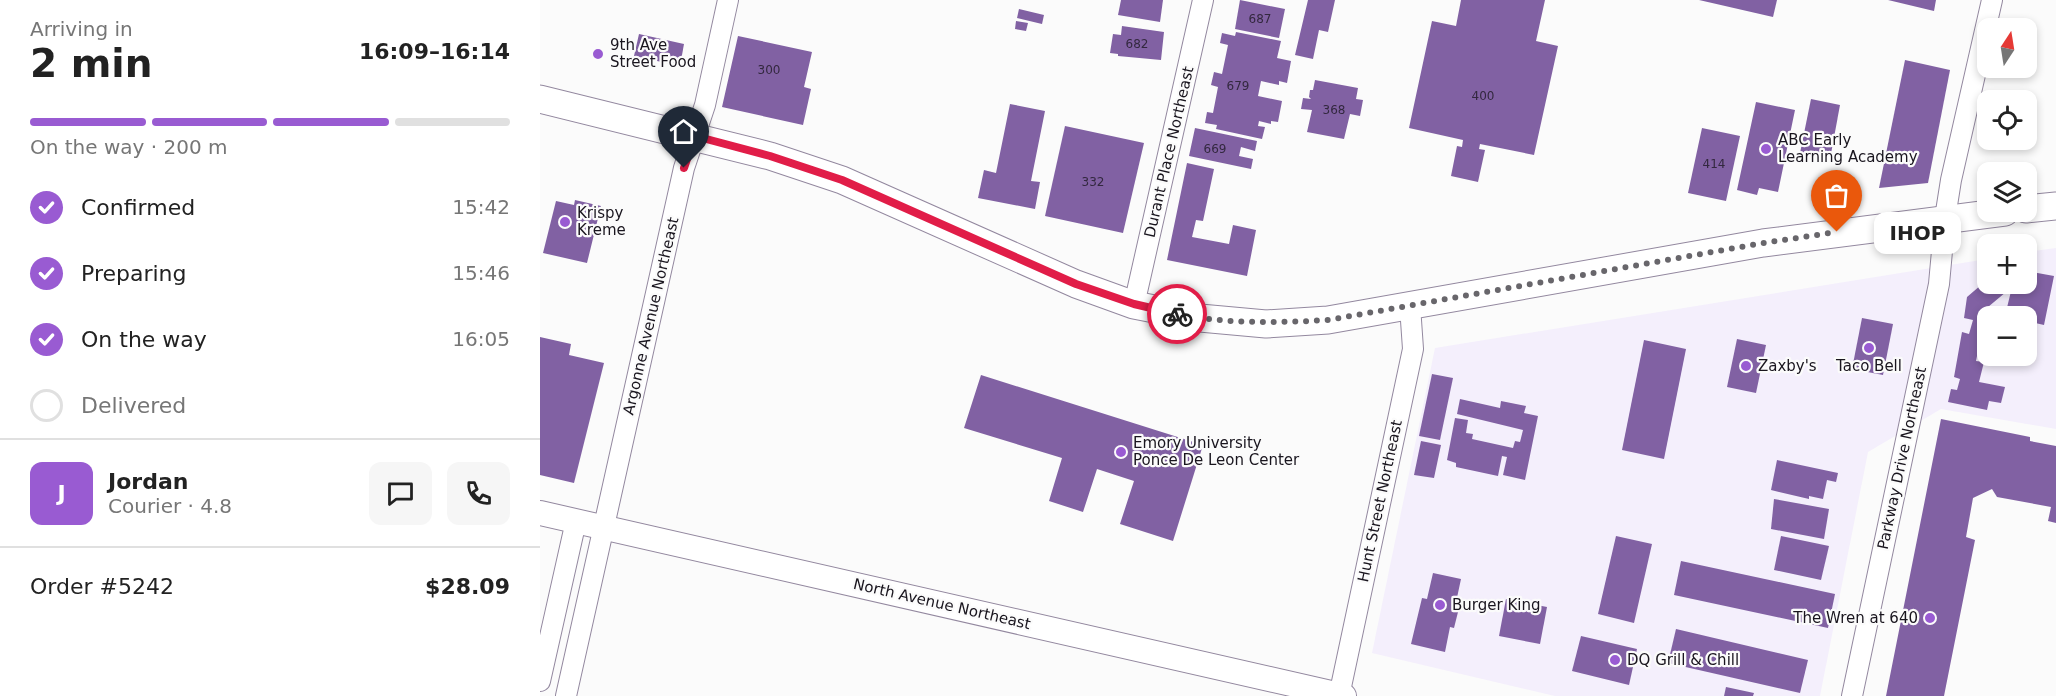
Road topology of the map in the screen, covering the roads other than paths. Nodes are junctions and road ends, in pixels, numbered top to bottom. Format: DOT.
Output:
graph roads {
  1 [pos="728,0"];
  2 [pos="1203,0"];
  3 [pos="1992,0"];
  4 [pos="540,99"];
  5 [pos="695,136"];
  6 [pos="2056,206"];
  7 [pos="2037,208"];
  8 [pos="1977,215"];
  9 [pos="1945,218"];
  10 [pos="1134,304"];
  11 [pos="1410,306"];
  12 [pos="540,513"];
  13 [pos="576,521"];
  14 [pos="603,527"];
  15 [pos="540,681"];
  16 [pos="566,696"];
  17 [pos="1341,696"];
  18 [pos="1852,696"];
  1 -- 5 [label="street, Argonne Avenue Northeast"];
  2 -- 10 [label="street, Durant Place Northeast"];
  3 -- 9 [label="street, Parkway Drive Northeast"];
  4 -- 5 [label="highway"];
  5 -- 10 [label="highway"];
  5 -- 14 [label="street, Argonne Avenue Northeast"];
  6 -- 7 [label="highway"];
  8 -- 9 [label="highway"];
  9 -- 11 [label="highway"];
  9 -- 18 [label="street, Parkway Drive Northeast"];
  10 -- 11 [label="highway"];
  11 -- 17 [label="street, Hunt Street Northeast"];
  12 -- 13 [label="main road, North Avenue Northeast"];
  13 -- 14 [label="main road, North Avenue Northeast"];
  13 -- 15 [label="street"];
  14 -- 16 [label="street, Argonne Avenue Northeast"];
  14 -- 17 [label="main road, North Avenue Northeast"];
}
